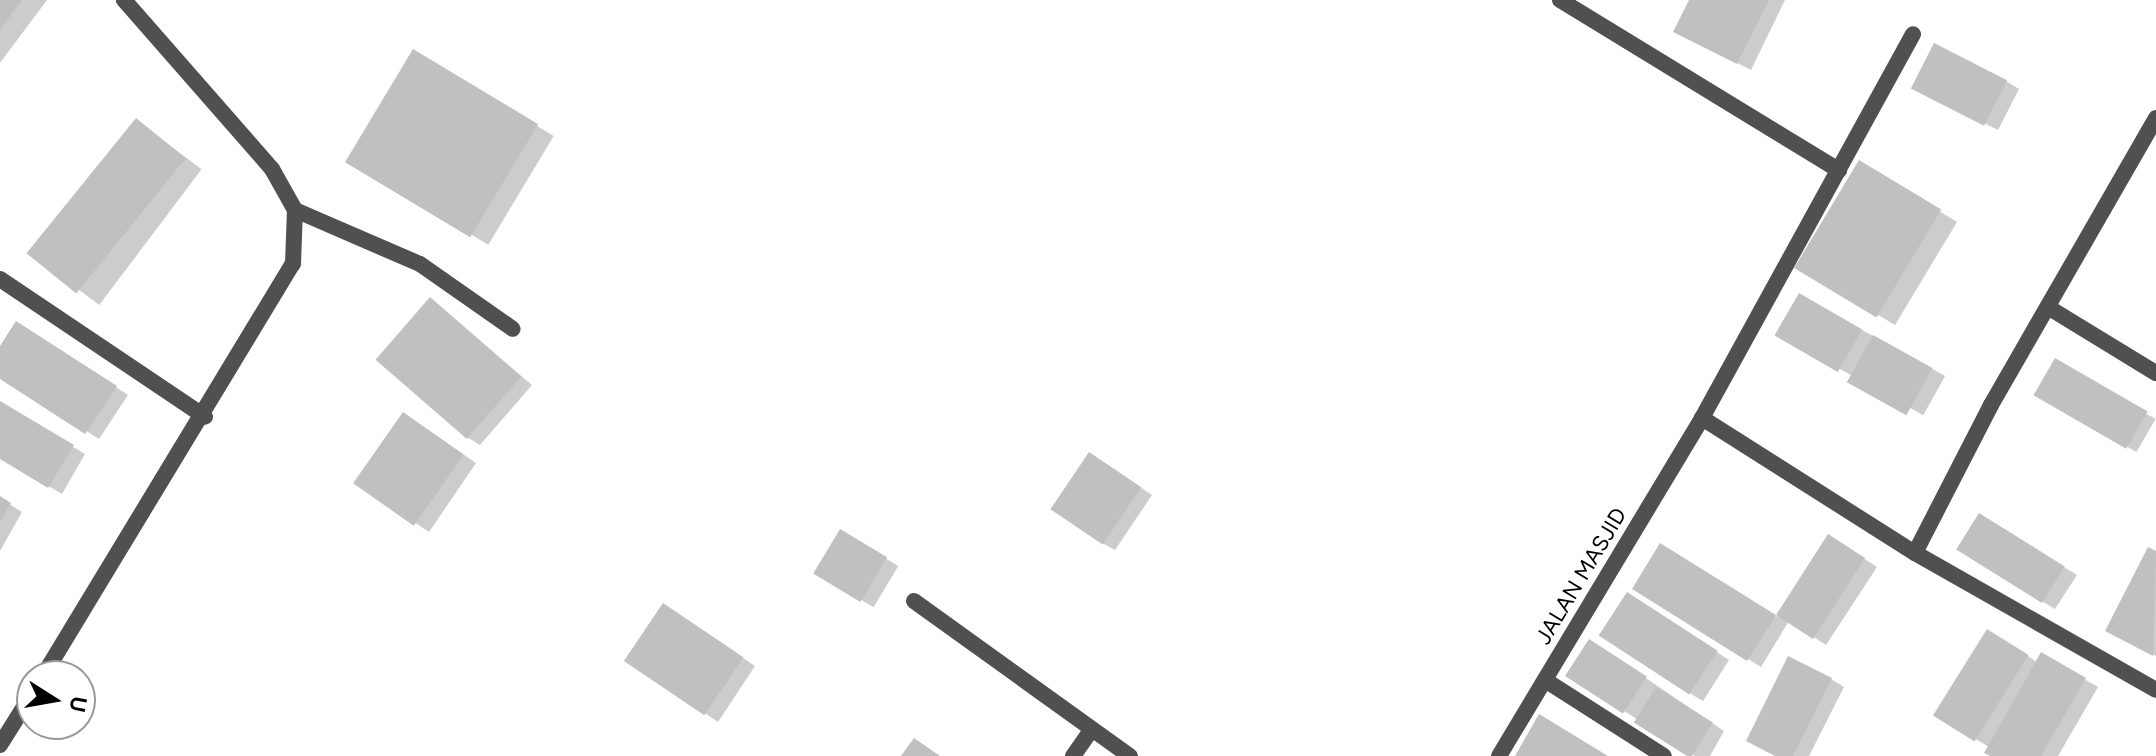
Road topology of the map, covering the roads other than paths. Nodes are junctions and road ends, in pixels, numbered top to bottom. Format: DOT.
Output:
graph roads {
  1 [pos="124,0"];
  2 [pos="1560,0"];
  3 [pos="1913,34"];
  4 [pos="2156,118"];
  5 [pos="1839,170"];
  6 [pos="295,210"];
  7 [pos="0,279"];
  8 [pos="2051,309"];
  9 [pos="513,329"];
  10 [pos="2156,373"];
  11 [pos="205,417"];
  12 [pos="1702,418"];
  13 [pos="1915,553"];
  14 [pos="914,601"];
  15 [pos="53,660"];
  16 [pos="1545,680"];
  17 [pos="2156,690"];
  18 [pos="16,720"];
  19 [pos="1091,730"];
  20 [pos="0,745"];
  21 [pos="1073,756"];
  22 [pos="1130,756"];
  23 [pos="1499,756"];
  24 [pos="1664,756"];
  1 -- 6 [label="street"];
  2 -- 5 [label="street"];
  3 -- 5 [label="street, JALAN MASJID"];
  4 -- 8 [label="street"];
  5 -- 12 [label="street, JALAN MASJID"];
  6 -- 9 [label="street"];
  6 -- 11 [label="street"];
  7 -- 11 [label="street"];
  8 -- 10 [label="street"];
  8 -- 13 [label="street"];
  11 -- 15 [label="street"];
  12 -- 13 [label="street"];
  12 -- 16 [label="street, JALAN MASJID"];
  13 -- 17 [label="street"];
  14 -- 19 [label="street"];
  16 -- 23 [label="street, JALAN MASJID"];
  16 -- 24 [label="street"];
  18 -- 20 [label="street"];
  19 -- 21 [label="street"];
  19 -- 22 [label="street"];
}
